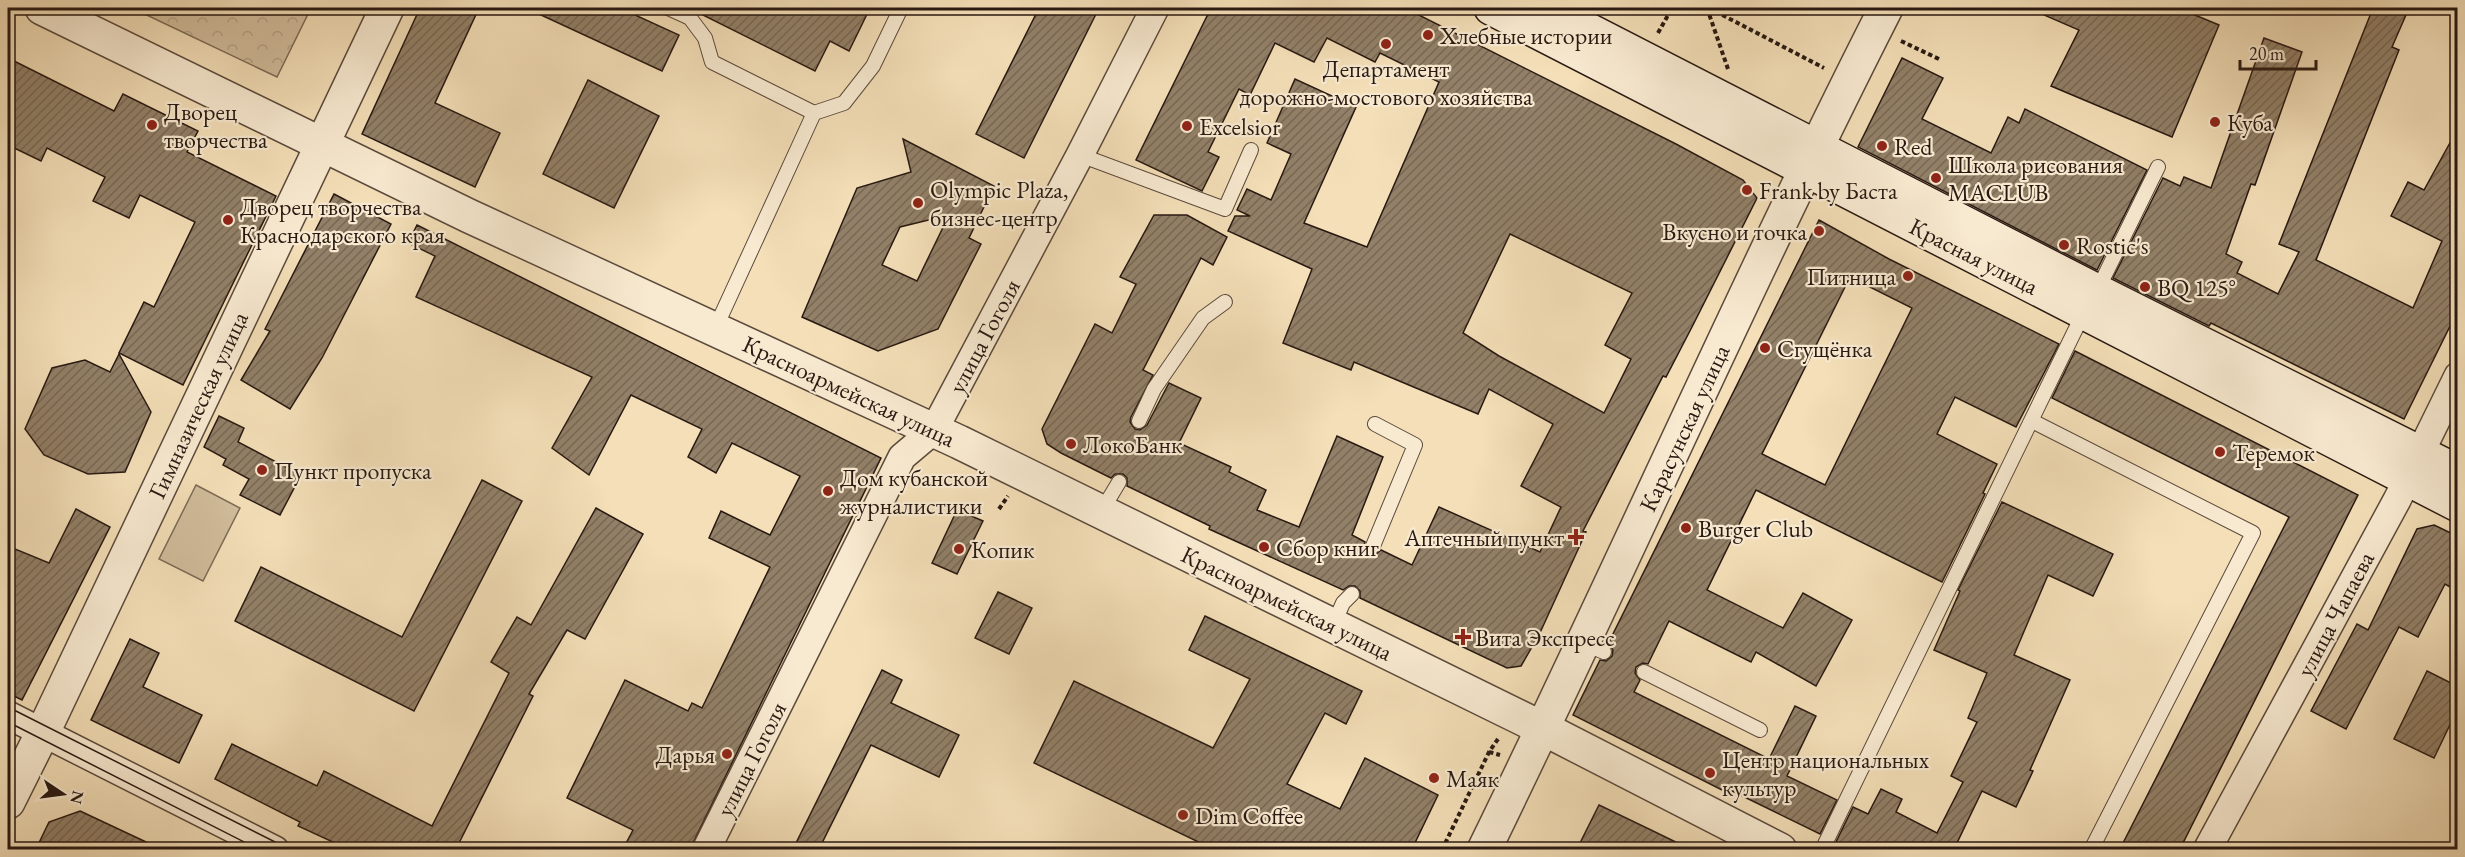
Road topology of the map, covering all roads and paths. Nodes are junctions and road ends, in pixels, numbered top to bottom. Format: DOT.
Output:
graph roads {
  1 [pos="42,8"];
  2 [pos="387,8"];
  3 [pos="668,8"];
  4 [pos="901,8"];
  5 [pos="1155,8"];
  6 [pos="1491,8"];
  7 [pos="1546,8"];
  8 [pos="1672,8"];
  9 [pos="1708,8"];
  10 [pos="1886,8"];
  11 [pos="1657,35"];
  12 [pos="1898,39"];
  13 [pos="1941,60"];
  14 [pos="1824,68"];
  15 [pos="1730,75"];
  16 [pos="814,113"];
  17 [pos="322,143"];
  18 [pos="1251,150"];
  19 [pos="1080,155"];
  20 [pos="1810,157"];
  21 [pos="2158,167"];
  22 [pos="1225,302"];
  23 [pos="2091,302"];
  24 [pos="715,329"];
  25 [pos="2457,376"];
  26 [pos="1138,421"];
  27 [pos="2032,421"];
  28 [pos="1376,424"];
  29 [pos="934,430"];
  30 [pos="2414,466"];
  31 [pos="2457,472"];
  32 [pos="1119,482"];
  33 [pos="2457,505"];
  34 [pos="1101,512"];
  35 [pos="1373,546"];
  36 [pos="1352,594"];
  37 [pos="1333,626"];
  38 [pos="1644,672"];
  39 [pos="8,715"];
  40 [pos="1543,729"];
  41 [pos="1760,730"];
  42 [pos="42,733"];
  43 [pos="1489,752"];
  44 [pos="8,802"];
  45 [pos="275,849"];
  46 [pos="706,849"];
  47 [pos="1442,849"];
  48 [pos="1484,849"];
  49 [pos="1780,849"];
  50 [pos="1822,849"];
  51 [pos="2091,849"];
  52 [pos="2207,849"];
  1 -- 17 [label="street, Красноармейская улица"];
  2 -- 17 [label="street, Гимназическая улица"];
  3 -- 16 [label="lane"];
  4 -- 16 [label="lane"];
  5 -- 19 [label="street, улица Гоголя"];
  6 -- 20 [label="street, Красная улица"];
  7 -- 20 [label="street, Красная улица"];
  8 -- 11 [label="path"];
  9 -- 14 [label="path"];
  9 -- 15 [label="path"];
  10 -- 20 [label="street, Карасунская улица"];
  12 -- 13 [label="path"];
  16 -- 24 [label="lane"];
  17 -- 24 [label="street, Красноармейская улица"];
  17 -- 42 [label="street, Гимназическая улица"];
  18 -- 19 [label="lane"];
  19 -- 29 [label="street, улица Гоголя"];
  20 -- 23 [label="street, Красная улица"];
  20 -- 40 [label="street, Карасунская улица"];
  21 -- 23 [label="lane"];
  22 -- 26 [label="lane"];
  23 -- 27 [label="lane"];
  23 -- 30 [label="street, Красная улица"];
  24 -- 29 [label="street, Красноармейская улица"];
  25 -- 30 [label="street, улица Чапаева"];
  27 -- 50 [label="lane"];
  27 -- 51 [label="lane"];
  28 -- 35 [label="lane"];
  29 -- 34 [label="street, Красноармейская улица"];
  29 -- 46 [label="street, улица Гоголя"];
  30 -- 31 [label="street, Красная улица"];
  30 -- 33 [label="street, Красная улица"];
  30 -- 52 [label="street, улица Чапаева"];
  32 -- 34 [label="lane"];
  34 -- 37 [label="street, Красноармейская улица"];
  36 -- 37 [label="lane"];
  37 -- 40 [label="street, Красноармейская улица"];
  38 -- 41 [label="lane"];
  39 -- 42 [label="street"];
  40 -- 48 [label="street, Карасунская улица"];
  40 -- 49 [label="street, Красноармейская улица"];
  42 -- 44 [label="street, Гимназическая улица"];
  42 -- 45 [label="street"];
  43 -- 47 [label="path"];
}
